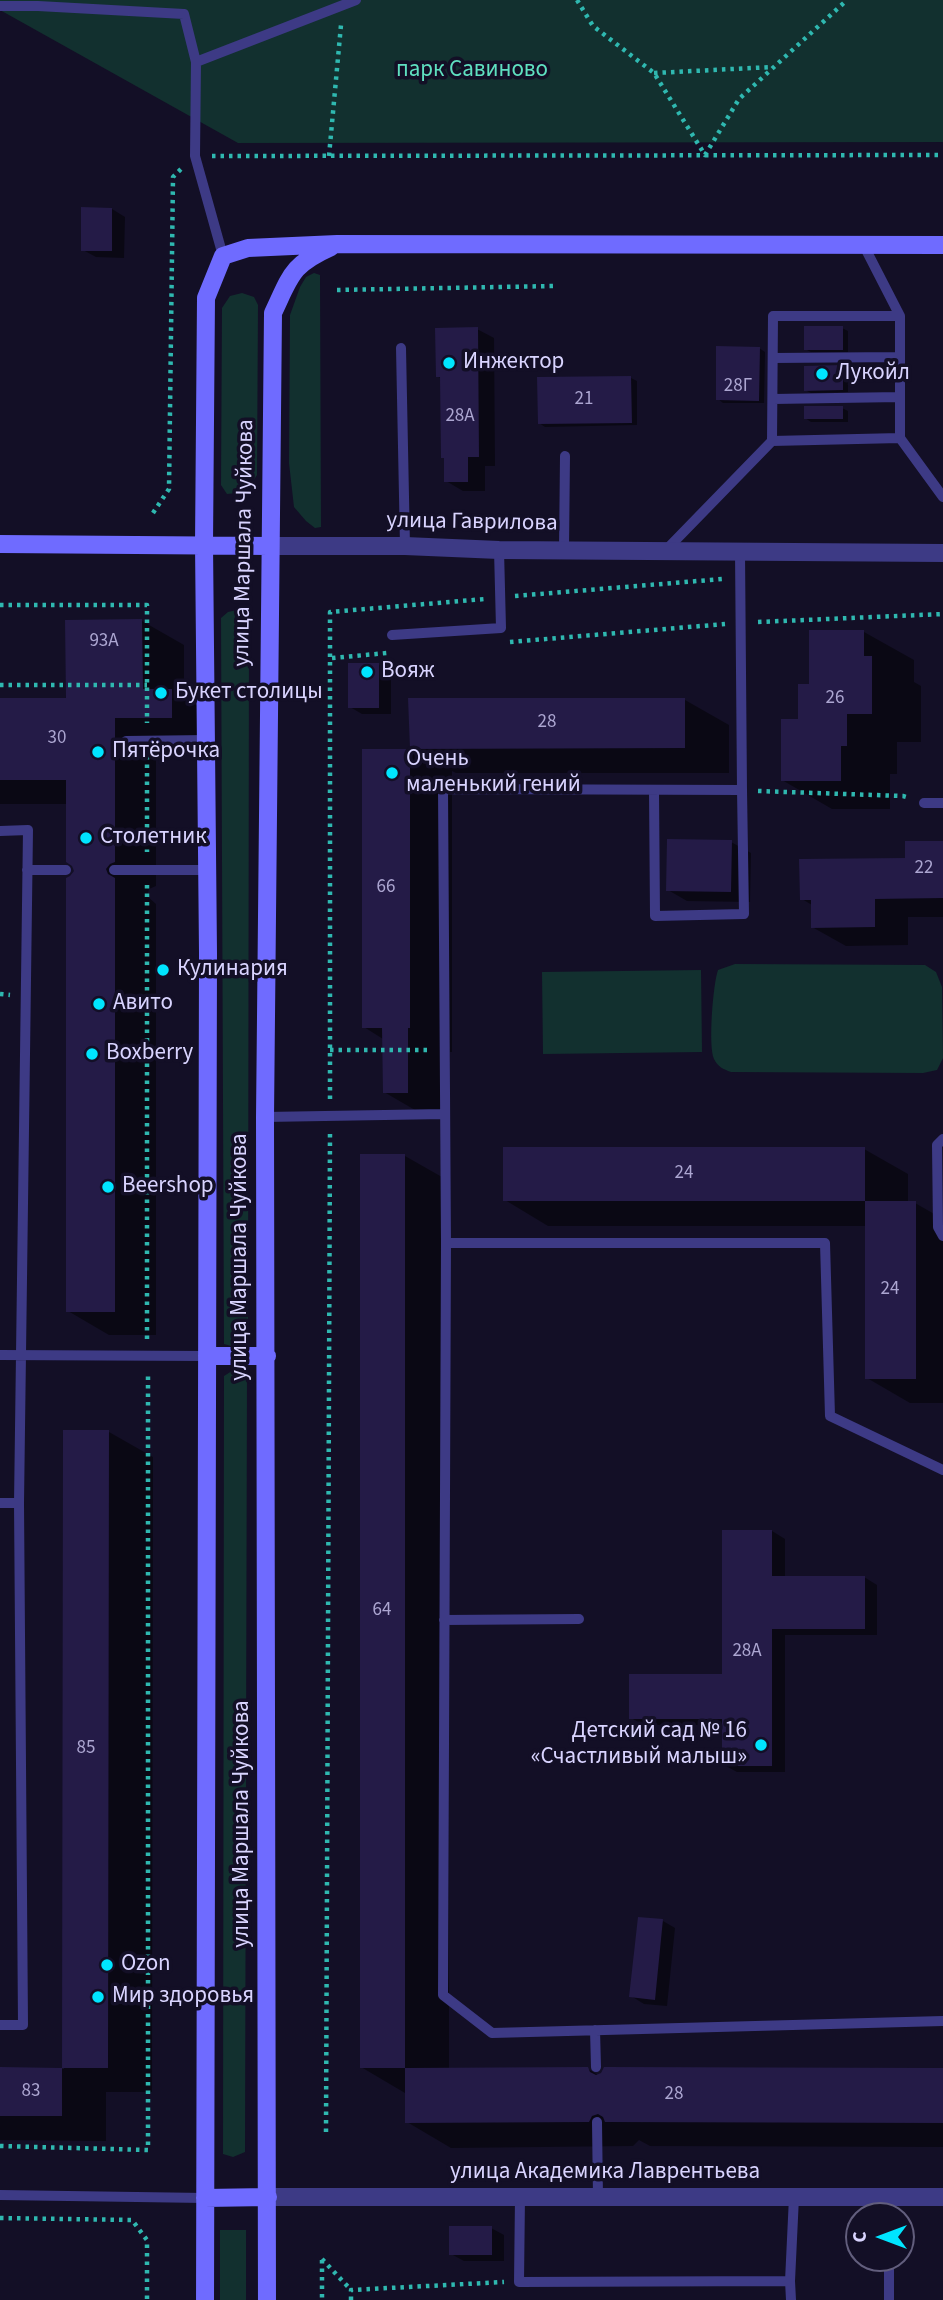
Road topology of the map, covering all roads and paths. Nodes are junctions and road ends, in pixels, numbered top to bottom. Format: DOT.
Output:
graph roads {
  1 [pos="183,0"];
  2 [pos="356,0"];
  3 [pos="577,0"];
  4 [pos="847,0"];
  5 [pos="38,3"];
  6 [pos="343,5"];
  7 [pos="0,6"];
  8 [pos="184,14"];
  9 [pos="196,61"];
  10 [pos="774,67"];
  11 [pos="654,73"];
  12 [pos="705,155"];
  13 [pos="943,155"];
  14 [pos="337,244"];
  15 [pos="863,244"];
  16 [pos="943,245"];
  17 [pos="223,256"];
  18 [pos="554,286"];
  19 [pos="337,290"];
  20 [pos="900,316"];
  21 [pos="401,348"];
  22 [pos="900,357"];
  23 [pos="773,358"];
  24 [pos="900,397"];
  25 [pos="773,399"];
  26 [pos="900,438"];
  27 [pos="772,440"];
  28 [pos="565,456"];
  29 [pos="943,497"];
  30 [pos="0,544"];
  31 [pos="204,544"];
  32 [pos="270,546"];
  33 [pos="405,546"];
  34 [pos="564,549"];
  35 [pos="499,550"];
  36 [pos="666,550"];
  37 [pos="740,552"];
  38 [pos="943,553"];
  39 [pos="741,577"];
  40 [pos="500,597"];
  41 [pos="0,605"];
  42 [pos="943,614"];
  43 [pos="742,622"];
  44 [pos="392,635"];
  45 [pos="509,642"];
  46 [pos="400,652"];
  47 [pos="332,658"];
  48 [pos="0,685"];
  49 [pos="147,685"];
  50 [pos="147,740"];
  51 [pos="207,740"];
  52 [pos="126,741"];
  53 [pos="654,790"];
  54 [pos="742,790"];
  55 [pos="923,803"];
  56 [pos="943,803"];
  57 [pos="0,831"];
  58 [pos="27,870"];
  59 [pos="66,870"];
  60 [pos="114,870"];
  61 [pos="147,870"];
  62 [pos="208,870"];
  63 [pos="330,1050"];
  64 [pos="444,1050"];
  65 [pos="444,1114"];
  66 [pos="330,1115"];
  67 [pos="265,1117"];
  68 [pos="943,1139"];
  69 [pos="943,1236"];
  70 [pos="446,1243"];
  71 [pos="0,1355"];
  72 [pos="21,1355"];
  73 [pos="207,1356"];
  74 [pos="267,1356"];
  75 [pos="148,1357"];
  76 [pos="943,1470"];
  77 [pos="0,1503"];
  78 [pos="19,1503"];
  79 [pos="579,1619"];
  80 [pos="444,1620"];
  81 [pos="943,2021"];
  82 [pos="0,2025"];
  83 [pos="595,2030"];
  84 [pos="596,2067"];
  85 [pos="597,2122"];
  86 [pos="326,2132"];
  87 [pos="0,2146"];
  88 [pos="0,2195"];
  89 [pos="268,2197"];
  90 [pos="520,2197"];
  91 [pos="598,2197"];
  92 [pos="794,2197"];
  93 [pos="889,2197"];
  94 [pos="943,2197"];
  95 [pos="205,2198"];
  96 [pos="889,2202"];
  97 [pos="0,2218"];
  98 [pos="889,2272"];
  99 [pos="519,2281"];
  100 [pos="790,2281"];
  101 [pos="351,2290"];
  102 [pos="147,2300"];
  103 [pos="205,2300"];
  104 [pos="267,2300"];
  105 [pos="322,2300"];
  106 [pos="351,2300"];
  107 [pos="791,2300"];
  108 [pos="889,2300"];
  1 -- 8 [label="lane"];
  2 -- 6 [label="lane"];
  3 -- 11 [label="path"];
  4 -- 10 [label="path"];
  5 -- 7 [label="lane"];
  5 -- 8 [label="lane"];
  6 -- 9 [label="lane"];
  6 -- 12 [label="path"];
  8 -- 9 [label="lane"];
  9 -- 17 [label="lane"];
  10 -- 11 [label="path"];
  10 -- 12 [label="path"];
  11 -- 12 [label="path"];
  12 -- 13 [label="path"];
  14 -- 15 [label="main road"];
  14 -- 17 [label="main road"];
  14 -- 32 [label="main road, улица Маршала Чуйкова"];
  15 -- 16 [label="main road"];
  15 -- 20 [label="lane"];
  17 -- 31 [label="main road, улица Маршала Чуйкова"];
  18 -- 19 [label="path"];
  20 -- 22 [label="lane"];
  20 -- 23 [label="lane"];
  21 -- 33 [label="lane"];
  22 -- 23 [label="lane"];
  22 -- 24 [label="lane"];
  23 -- 25 [label="lane"];
  24 -- 25 [label="lane"];
  24 -- 26 [label="lane"];
  25 -- 27 [label="lane"];
  26 -- 27 [label="lane"];
  26 -- 29 [label="lane"];
  27 -- 36 [label="lane"];
  28 -- 34 [label="lane"];
  30 -- 31 [label="main road, улица Гаврилова"];
  31 -- 32 [label="main road, улица Гаврилова"];
  31 -- 51 [label="main road, улица Маршала Чуйкова"];
  32 -- 33 [label="street, улица Гаврилова"];
  32 -- 67 [label="main road, улица Маршала Чуйкова"];
  33 -- 35 [label="street, улица Гаврилова"];
  34 -- 35 [label="street, улица Гаврилова"];
  34 -- 36 [label="street, улица Гаврилова"];
  35 -- 40 [label="lane"];
  36 -- 37 [label="street, улица Гаврилова"];
  37 -- 38 [label="street, улица Гаврилова"];
  37 -- 39 [label="lane"];
  39 -- 40 [label="path"];
  39 -- 43 [label="lane"];
  40 -- 44 [label="lane"];
  40 -- 47 [label="path"];
  41 -- 49 [label="path"];
  42 -- 43 [label="path"];
  43 -- 45 [label="path"];
  43 -- 54 [label="lane"];
  46 -- 47 [label="path"];
  47 -- 63 [label="path"];
  48 -- 49 [label="path"];
  49 -- 50 [label="path"];
  50 -- 51 [label="lane"];
  50 -- 52 [label="lane"];
  50 -- 61 [label="path"];
  51 -- 62 [label="main road, улица Маршала Чуйкова"];
  53 -- 54 [label="lane"];
  53 -- 54 [label="lane"];
  53 -- 64 [label="lane"];
  54 -- 55 [label="path"];
  55 -- 56 [label="lane"];
  57 -- 58 [label="lane"];
  58 -- 59 [label="lane"];
  58 -- 72 [label="lane"];
  60 -- 61 [label="lane"];
  61 -- 62 [label="lane"];
  61 -- 75 [label="path"];
  62 -- 73 [label="main road, улица Маршала Чуйкова"];
  63 -- 64 [label="path"];
  63 -- 66 [label="path"];
  64 -- 65 [label="lane"];
  65 -- 66 [label="lane"];
  65 -- 70 [label="lane"];
  66 -- 67 [label="lane"];
  66 -- 86 [label="path"];
  67 -- 74 [label="main road, улица Маршала Чуйкова"];
  68 -- 69 [label="lane"];
  70 -- 76 [label="lane"];
  70 -- 80 [label="lane"];
  71 -- 72 [label="lane"];
  72 -- 75 [label="lane"];
  72 -- 78 [label="lane"];
  73 -- 74 [label="main road"];
  73 -- 75 [label="lane"];
  73 -- 95 [label="main road, улица Маршала Чуйкова"];
  74 -- 89 [label="main road, улица Маршала Чуйкова"];
  75 -- 87 [label="path"];
  77 -- 78 [label="lane"];
  78 -- 82 [label="lane"];
  79 -- 80 [label="lane"];
  80 -- 83 [label="lane"];
  81 -- 83 [label="lane"];
  83 -- 84 [label="lane"];
  85 -- 91 [label="lane"];
  88 -- 95 [label="lane"];
  89 -- 90 [label="street, улица Академика Лаврентьева"];
  89 -- 95 [label="main road"];
  89 -- 104 [label="main road, улица Маршала Чуйкова"];
  90 -- 91 [label="street, улица Академика Лаврентьева"];
  90 -- 99 [label="lane"];
  91 -- 92 [label="street, улица Академика Лаврентьева"];
  92 -- 93 [label="street, улица Академика Лаврентьева"];
  92 -- 100 [label="lane"];
  93 -- 94 [label="street, улица Академика Лаврентьева"];
  93 -- 96 [label="lane"];
  95 -- 103 [label="main road, улица Маршала Чуйкова"];
  97 -- 102 [label="path"];
  98 -- 108 [label="lane"];
  99 -- 100 [label="lane"];
  99 -- 101 [label="path"];
  100 -- 107 [label="lane"];
  101 -- 105 [label="path"];
  101 -- 106 [label="path"];
}
